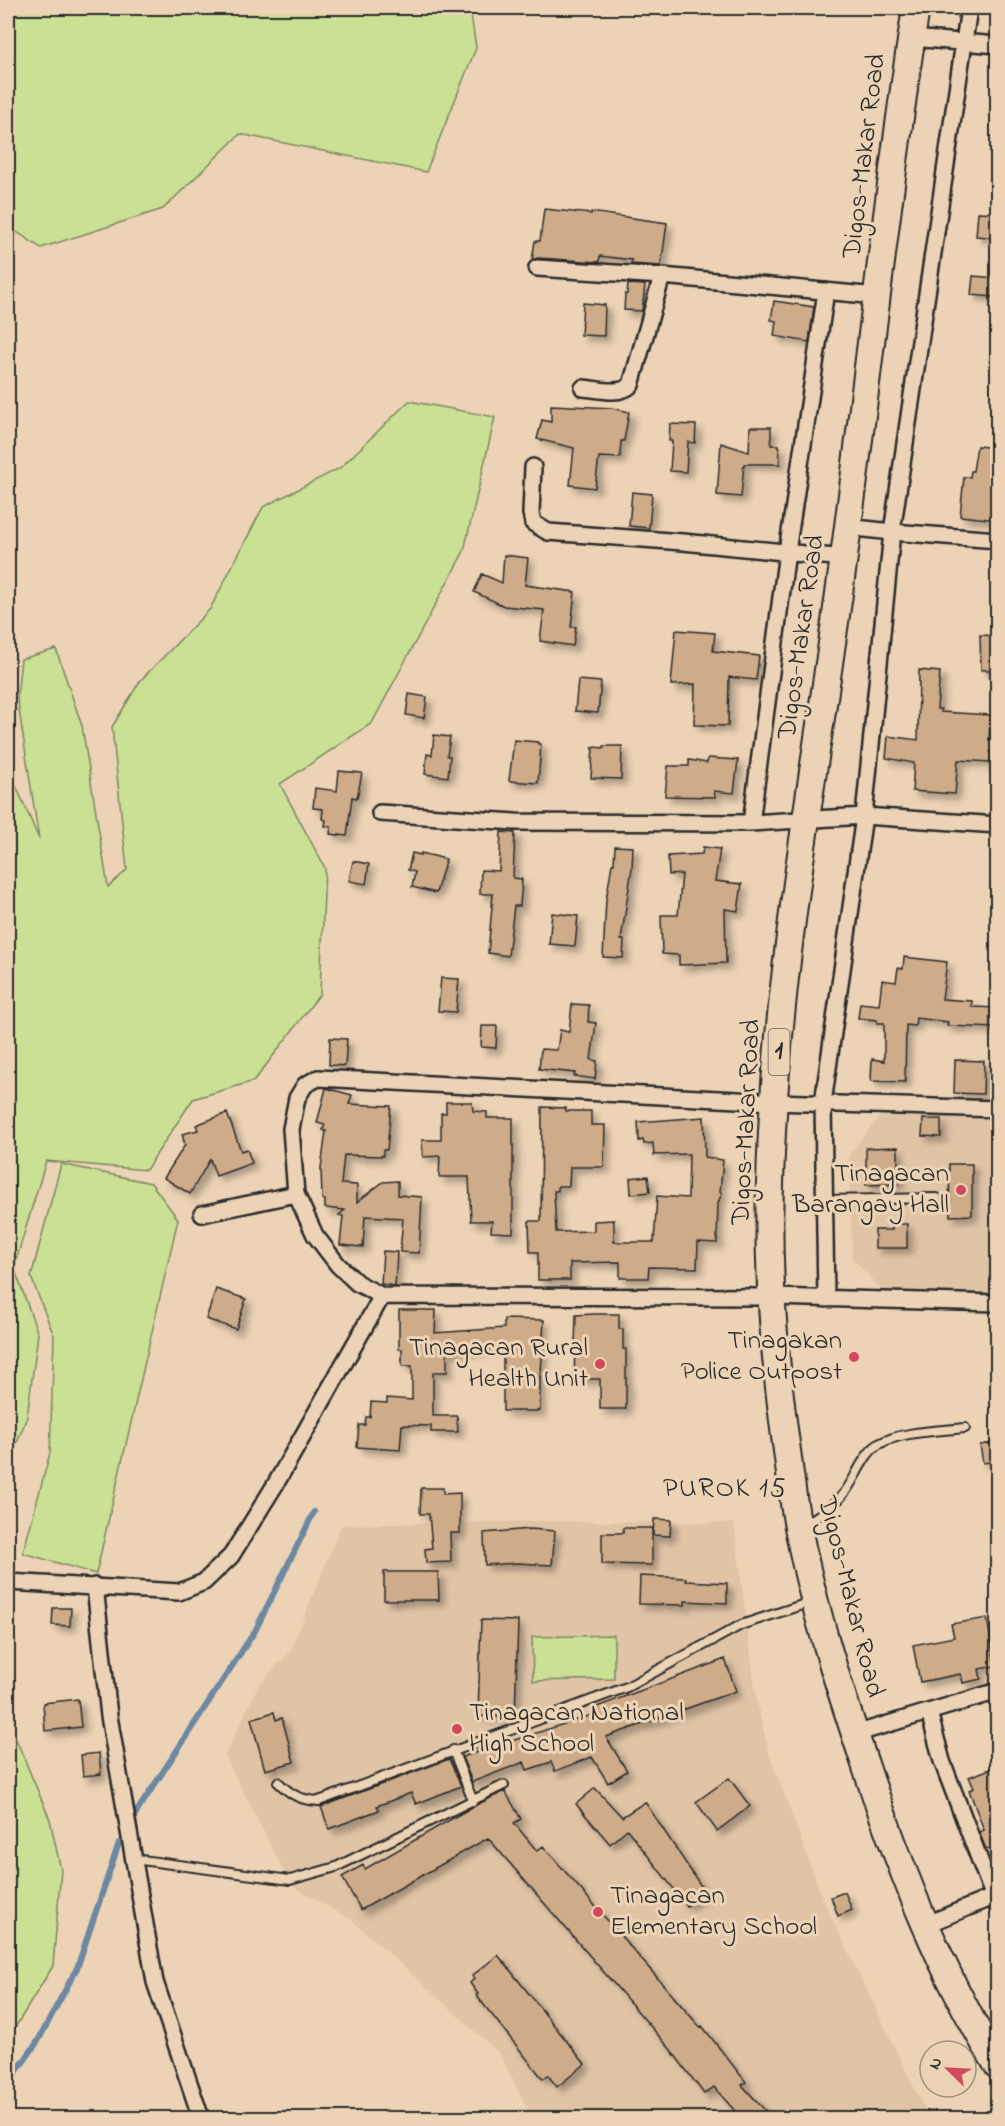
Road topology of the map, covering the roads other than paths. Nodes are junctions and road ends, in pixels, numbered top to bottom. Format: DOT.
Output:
graph roads {
  1 [pos="916,8"];
  2 [pos="969,8"];
  3 [pos="911,38"];
  4 [pos="964,42"];
  5 [pos="998,45"];
  6 [pos="537,268"];
  7 [pos="662,276"];
  8 [pos="826,291"];
  9 [pos="877,296"];
  10 [pos="583,388"];
  11 [pos="533,467"];
  12 [pos="847,527"];
  13 [pos="892,532"];
  14 [pos="998,540"];
  15 [pos="787,552"];
  16 [pos="844,558"];
  17 [pos="380,813"];
  18 [pos="864,816"];
  19 [pos="807,819"];
  20 [pos="751,823"];
  21 [pos="998,825"];
  22 [pos="774,1102"];
  23 [pos="823,1103"];
  24 [pos="998,1108"];
  25 [pos="296,1194"];
  26 [pos="937,1198"];
  27 [pos="825,1200"];
  28 [pos="202,1214"];
  29 [pos="382,1296"];
  30 [pos="771,1298"];
  31 [pos="826,1299"];
  32 [pos="998,1303"];
  33 [pos="965,1428"];
  34 [pos="798,1529"];
  35 [pos="8,1582"];
  36 [pos="95,1586"];
  37 [pos="815,1601"];
  38 [pos="998,1691"];
  39 [pos="929,1712"];
  40 [pos="855,1734"];
  41 [pos="453,1750"];
  42 [pos="278,1782"];
  43 [pos="504,1785"];
  44 [pos="473,1801"];
  45 [pos="134,1859"];
  46 [pos="995,1902"];
  47 [pos="924,1925"];
  48 [pos="998,2066"];
  49 [pos="201,2118"];
  1 -- 3 [label="highway, Digos-Makar Road / 1"];
  2 -- 4 [label="street"];
  3 -- 4 [label="street"];
  3 -- 9 [label="highway, Digos-Makar Road / 1"];
  4 -- 5 [label="street"];
  4 -- 13 [label="street"];
  6 -- 7 [label="street"];
  7 -- 8 [label="street"];
  7 -- 10 [label="street"];
  8 -- 9 [label="street"];
  8 -- 15 [label="street"];
  9 -- 12 [label="highway, Digos-Makar Road / 1"];
  11 -- 15 [label="street"];
  12 -- 13 [label="street"];
  12 -- 16 [label="highway, Digos-Makar Road / 1"];
  13 -- 14 [label="street"];
  13 -- 18 [label="street"];
  15 -- 16 [label="street"];
  15 -- 20 [label="street"];
  16 -- 19 [label="highway, Digos-Makar Road / 1"];
  17 -- 20 [label="street"];
  18 -- 19 [label="street"];
  18 -- 21 [label="street"];
  18 -- 23 [label="street"];
  19 -- 20 [label="street"];
  19 -- 22 [label="highway, Digos-Makar Road / 1"];
  22 -- 23 [label="street"];
  22 -- 25 [label="street"];
  22 -- 30 [label="highway, Digos-Makar Road / 1"];
  23 -- 24 [label="street"];
  23 -- 27 [label="street"];
  25 -- 28 [label="street"];
  25 -- 29 [label="street"];
  26 -- 27 [label="lane"];
  27 -- 31 [label="street"];
  29 -- 30 [label="street"];
  29 -- 36 [label="street"];
  30 -- 31 [label="street"];
  30 -- 34 [label="highway, Digos-Makar Road / 1"];
  31 -- 32 [label="street"];
  33 -- 34 [label="lane"];
  34 -- 37 [label="highway, Digos-Makar Road / 1"];
  35 -- 36 [label="street"];
  36 -- 45 [label="street"];
  37 -- 40 [label="highway, Digos-Makar Road / 1"];
  37 -- 41 [label="lane"];
  38 -- 39 [label="street"];
  39 -- 40 [label="street"];
  39 -- 46 [label="street"];
  40 -- 47 [label="highway, Digos-Makar Road / 1"];
  41 -- 42 [label="lane"];
  41 -- 44 [label="lane"];
  43 -- 44 [label="lane"];
  44 -- 45 [label="lane"];
  45 -- 49 [label="street"];
  46 -- 47 [label="street"];
  47 -- 48 [label="highway, Digos-Makar Road / 1"];
}
